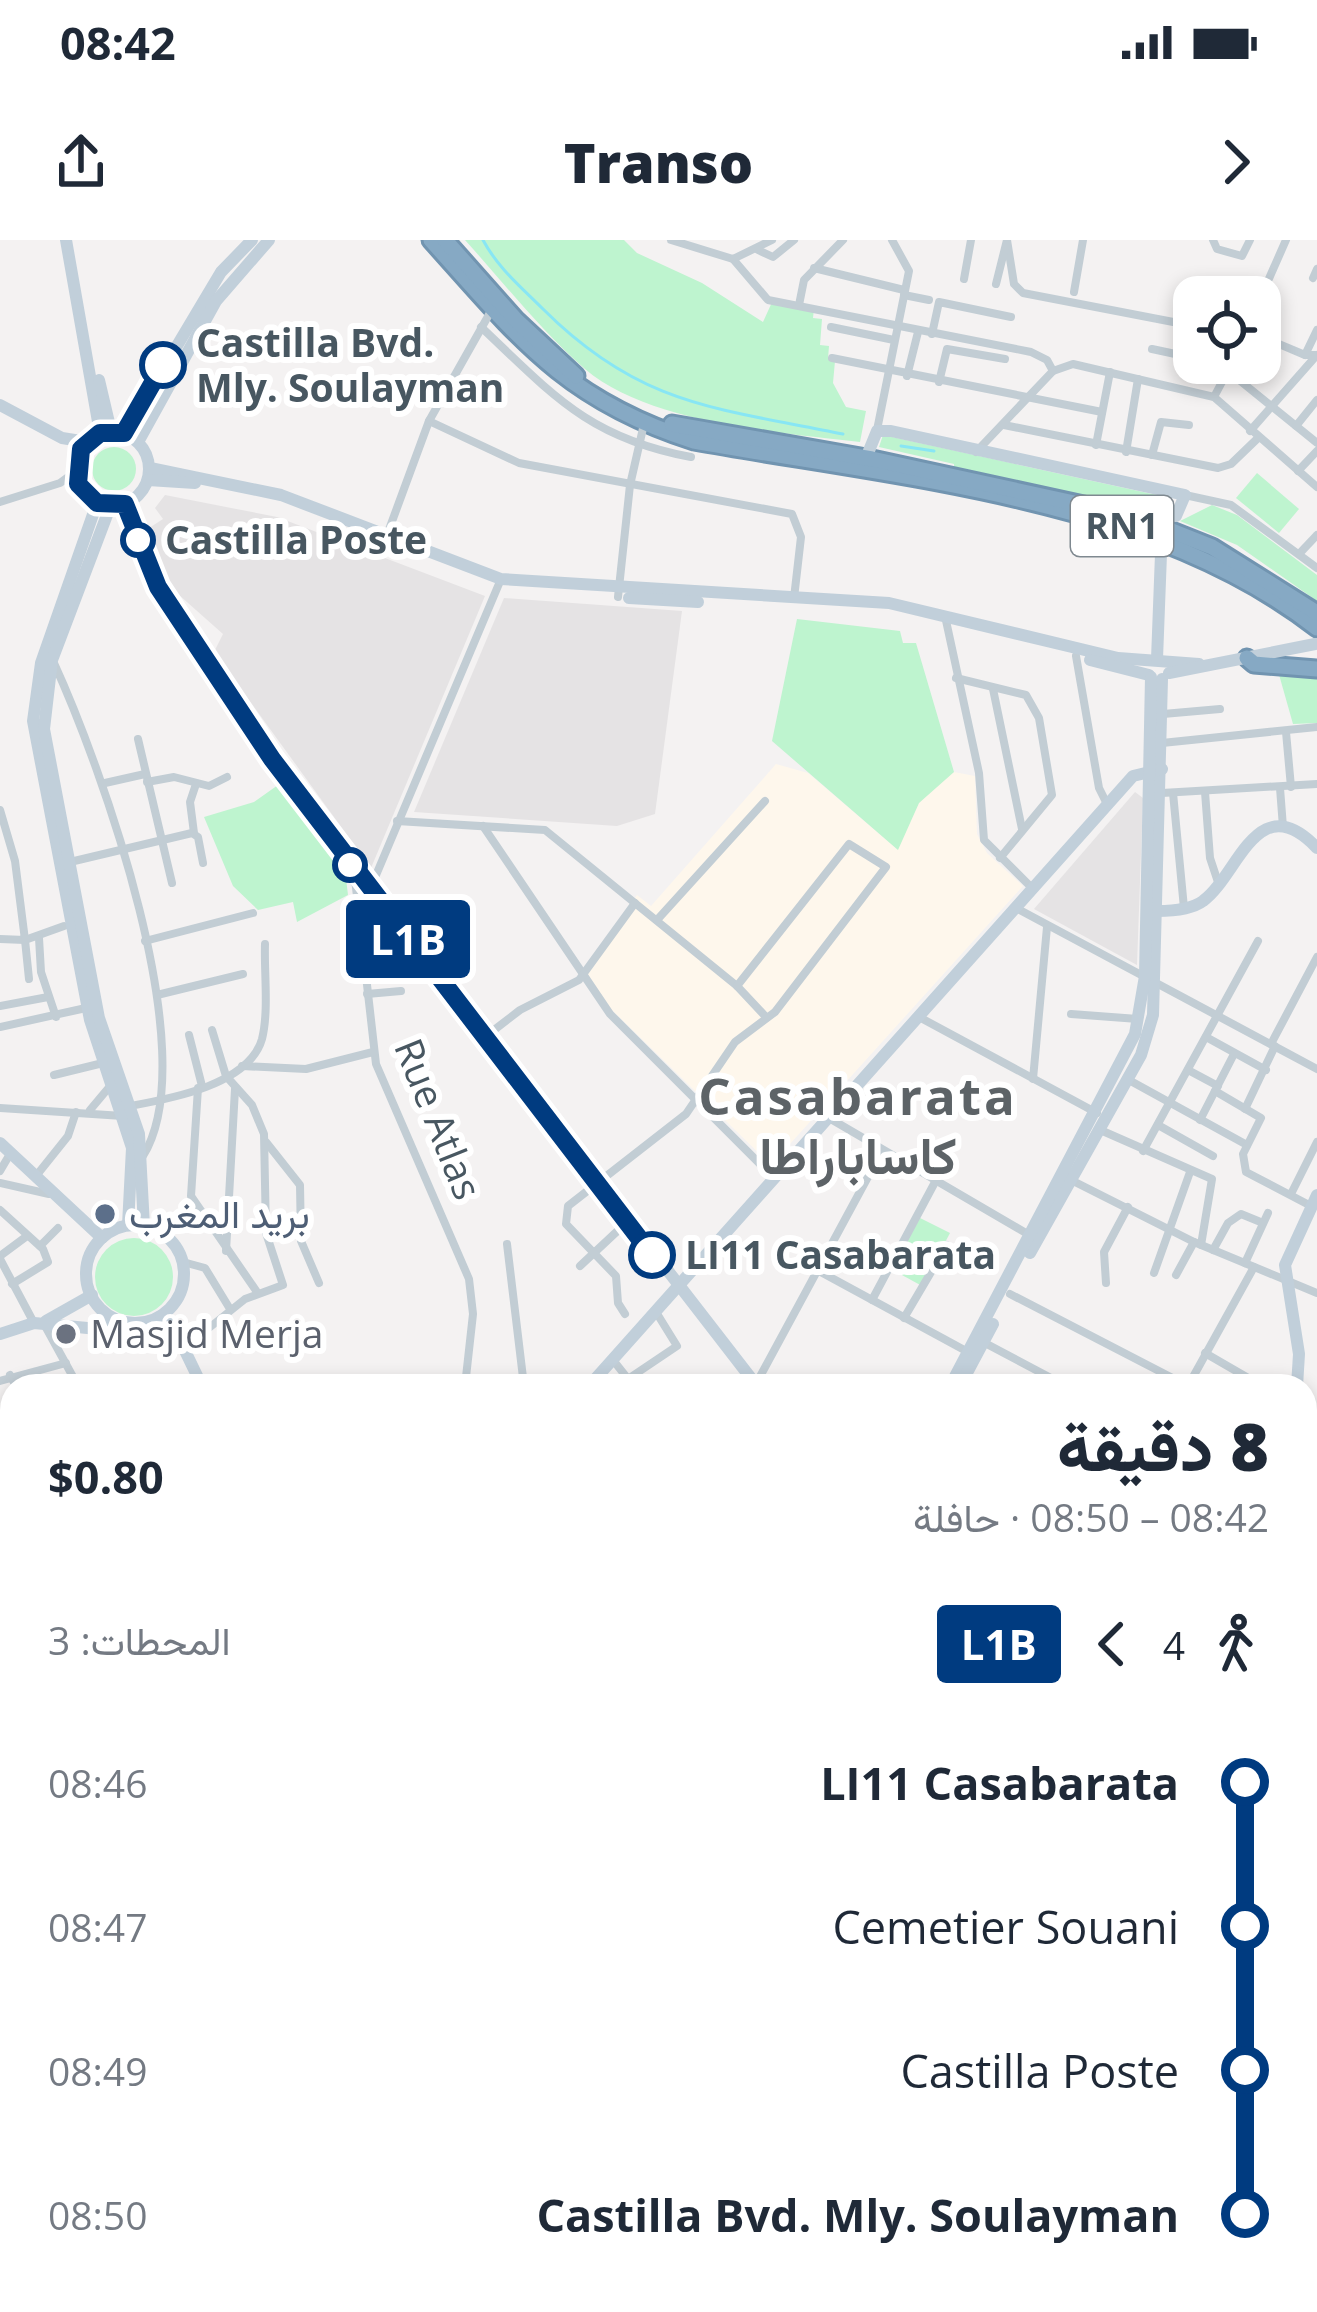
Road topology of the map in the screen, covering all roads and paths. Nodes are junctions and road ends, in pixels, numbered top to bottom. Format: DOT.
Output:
graph roads {
  1 [pos="69,240"];
  2 [pos="252,240"];
  3 [pos="269,240"];
  4 [pos="419,240"];
  5 [pos="431,240"];
  6 [pos="446,240"];
  7 [pos="459,240"];
  8 [pos="671,240"];
  9 [pos="712,240"];
  10 [pos="772,240"];
  11 [pos="794,240"];
  12 [pos="843,240"];
  13 [pos="971,240"];
  14 [pos="1007,240"];
  15 [pos="1083,240"];
  16 [pos="1213,240"];
  17 [pos="1250,240"];
  18 [pos="1286,240"];
  19 [pos="894,241"];
  20 [pos="757,250"];
  21 [pos="716,257"];
  22 [pos="733,259"];
  23 [pos="814,268"];
  24 [pos="1270,276"];
  25 [pos="964,279"];
  26 [pos="996,284"];
  27 [pos="904,292"];
  28 [pos="1074,292"];
  29 [pos="488,297"];
  30 [pos="934,301"];
  31 [pos="799,305"];
  32 [pos="1011,317"];
  33 [pos="1173,322"];
  34 [pos="481,326"];
  35 [pos="831,327"];
  36 [pos="897,328"];
  37 [pos="1317,330"];
  38 [pos="918,332"];
  39 [pos="932,334"];
  40 [pos="895,340"];
  41 [pos="1281,345"];
  42 [pos="1152,350"];
  43 [pos="1173,354"];
  44 [pos="1317,355"];
  45 [pos="1305,356"];
  46 [pos="832,358"];
  47 [pos="1005,359"];
  48 [pos="1053,371"];
  49 [pos="1110,372"];
  50 [pos="887,373"];
  51 [pos="907,376"];
  52 [pos="1138,379"];
  53 [pos="939,382"];
  54 [pos="1221,384"];
  55 [pos="1249,384"];
  56 [pos="1214,397"];
  57 [pos="1317,400"];
  58 [pos="1029,401"];
  59 [pos="0,405"];
  60 [pos="1274,407"];
  61 [pos="1102,412"];
  62 [pos="429,421"];
  63 [pos="644,424"];
  64 [pos="1004,425"];
  65 [pos="1190,425"];
  66 [pos="1295,426"];
  67 [pos="877,430"];
  68 [pos="112,433"];
  69 [pos="1254,435"];
  70 [pos="62,438"];
  71 [pos="87,442"];
  72 [pos="138,442"];
  73 [pos="1096,445"];
  74 [pos="638,447"];
  75 [pos="1317,447"];
  76 [pos="976,452"];
  77 [pos="1126,452"];
  78 [pos="870,454"];
  79 [pos="1152,456"];
  80 [pos="691,458"];
  81 [pos="77,471"];
  82 [pos="1298,471"];
  83 [pos="149,474"];
  84 [pos="630,485"];
  85 [pos="1317,487"];
  86 [pos="1185,495"];
  87 [pos="0,502"];
  88 [pos="111,505"];
  89 [pos="1176,516"];
  90 [pos="378,536"];
  91 [pos="1317,536"];
  92 [pos="1161,554"];
  93 [pos="1300,554"];
  94 [pos="1317,568"];
  95 [pos="500,583"];
  96 [pos="618,593"];
  97 [pos="794,598"];
  98 [pos="1317,613"];
  99 [pos="945,618"];
  100 [pos="1316,636"];
  101 [pos="49,655"];
  102 [pos="1076,656"];
  103 [pos="1247,658"];
  104 [pos="1317,668"];
  105 [pos="1158,669"];
  106 [pos="956,678"];
  107 [pos="993,689"];
  108 [pos="1220,709"];
  109 [pos="1162,714"];
  110 [pos="1317,727"];
  111 [pos="1286,732"];
  112 [pos="138,739"];
  113 [pos="1162,743"];
  114 [pos="1156,770"];
  115 [pos="227,777"];
  116 [pos="146,778"];
  117 [pos="105,783"];
  118 [pos="196,784"];
  119 [pos="1317,784"];
  120 [pos="1286,788"];
  121 [pos="1205,792"];
  122 [pos="1168,793"];
  123 [pos="765,801"];
  124 [pos="1108,805"];
  125 [pos="0,810"];
  126 [pos="397,821"];
  127 [pos="483,826"];
  128 [pos="1283,828"];
  129 [pos="1022,830"];
  130 [pos="194,833"];
  131 [pos="162,842"];
  132 [pos="1317,848"];
  133 [pos="122,850"];
  134 [pos="1000,858"];
  135 [pos="70,862"];
  136 [pos="203,862"];
  137 [pos="353,870"];
  138 [pos="172,883"];
  139 [pos="1220,886"];
  140 [pos="1033,889"];
  141 [pos="370,890"];
  142 [pos="634,903"];
  143 [pos="1016,908"];
  144 [pos="1184,908"];
  145 [pos="1153,911"];
  146 [pos="254,913"];
  147 [pos="657,920"];
  148 [pos="64,926"];
  149 [pos="1046,927"];
  150 [pos="39,938"];
  151 [pos="0,939"];
  152 [pos="25,940"];
  153 [pos="145,941"];
  154 [pos="1258,941"];
  155 [pos="265,944"];
  156 [pos="1317,958"];
  157 [pos="243,974"];
  158 [pos="584,975"];
  159 [pos="29,979"];
  160 [pos="1151,979"];
  161 [pos="737,986"];
  162 [pos="401,991"];
  163 [pos="368,994"];
  164 [pos="157,995"];
  165 [pos="48,997"];
  166 [pos="0,1006"];
  167 [pos="88,1008"];
  168 [pos="1071,1014"];
  169 [pos="1215,1016"];
  170 [pos="56,1017"];
  171 [pos="766,1017"];
  172 [pos="919,1017"];
  173 [pos="1139,1020"];
  174 [pos="0,1027"];
  175 [pos="212,1030"];
  176 [pos="189,1035"];
  177 [pos="1206,1036"];
  178 [pos="484,1038"];
  179 [pos="1273,1045"];
  180 [pos="374,1052"];
  181 [pos="1234,1054"];
  182 [pos="104,1063"];
  183 [pos="242,1066"];
  184 [pos="1317,1069"];
  185 [pos="1188,1070"];
  186 [pos="1266,1070"];
  187 [pos="54,1075"];
  188 [pos="226,1076"];
  189 [pos="1033,1078"];
  190 [pos="1126,1078"];
  191 [pos="112,1084"];
  192 [pos="235,1087"];
  193 [pos="200,1088"];
  194 [pos="1216,1089"];
  195 [pos="158,1100"];
  196 [pos="696,1102"];
  197 [pos="1170,1104"];
  198 [pos="0,1108"];
  199 [pos="1244,1108"];
  200 [pos="89,1111"];
  201 [pos="127,1111"];
  202 [pos="76,1112"];
  203 [pos="829,1118"];
  204 [pos="1099,1119"];
  205 [pos="1200,1120"];
  206 [pos="1158,1125"];
  207 [pos="265,1141"];
  208 [pos="1317,1142"];
  209 [pos="1247,1145"];
  210 [pos="5,1149"];
  211 [pos="882,1151"];
  212 [pos="1144,1151"];
  213 [pos="143,1156"];
  214 [pos="1213,1156"];
  215 [pos="0,1171"];
  216 [pos="1190,1172"];
  217 [pos="33,1179"];
  218 [pos="775,1179"];
  219 [pos="1070,1179"];
  220 [pos="595,1182"];
  221 [pos="0,1183"];
  222 [pos="934,1184"];
  223 [pos="49,1194"];
  224 [pos="1290,1195"];
  225 [pos="1314,1201"];
  226 [pos="1128,1208"];
  227 [pos="0,1210"];
  228 [pos="1268,1213"];
  229 [pos="626,1222"];
  230 [pos="1263,1223"];
  231 [pos="128,1226"];
  232 [pos="144,1226"];
  233 [pos="58,1228"];
  234 [pos="1171,1230"];
  235 [pos="1298,1230"];
  236 [pos="27,1236"];
  237 [pos="1034,1237"];
  238 [pos="102,1238"];
  239 [pos="1317,1238"];
  240 [pos="507,1244"];
  241 [pos="1197,1244"];
  242 [pos="946,1245"];
  243 [pos="40,1246"];
  244 [pos="1213,1250"];
  245 [pos="226,1251"];
  246 [pos="594,1251"];
  247 [pos="0,1258"];
  248 [pos="183,1262"];
  249 [pos="1250,1265"];
  250 [pos="580,1266"];
  251 [pos="817,1270"];
  252 [pos="1154,1273"];
  253 [pos="1176,1275"];
  254 [pos="1285,1276"];
  255 [pos="319,1283"];
  256 [pos="1106,1283"];
  257 [pos="12,1284"];
  258 [pos="679,1287"];
  259 [pos="257,1292"];
  260 [pos="1317,1293"];
  261 [pos="1010,1294"];
  262 [pos="92,1295"];
  263 [pos="872,1300"];
  264 [pos="174,1304"];
  265 [pos="230,1309"];
  266 [pos="656,1312"];
  267 [pos="625,1314"];
  268 [pos="161,1316"];
  269 [pos="904,1318"];
  270 [pos="118,1320"];
  271 [pos="41,1322"];
  272 [pos="2,1328"];
  273 [pos="174,1328"];
  274 [pos="983,1342"];
  275 [pos="184,1348"];
  276 [pos="1205,1353"];
  277 [pos="972,1354"];
  278 [pos="613,1360"];
  279 [pos="66,1363"];
  280 [pos="19,1374"];
  281 [pos="72,1374"];
  282 [pos="196,1374"];
  283 [pos="466,1374"];
  284 [pos="523,1374"];
  285 [pos="600,1374"];
  286 [pos="624,1374"];
  287 [pos="640,1374"];
  288 [pos="745,1374"];
  289 [pos="757,1374"];
  290 [pos="958,1374"];
  291 [pos="965,1374"];
  292 [pos="1043,1374"];
  293 [pos="1165,1374"];
  294 [pos="1194,1374"];
  295 [pos="1241,1374"];
  296 [pos="1298,1374"];
  1 -- 68 [label="main road"];
  2 -- 68 [label="main road"];
  3 -- 72 [label="main road"];
  4 -- 29 [label="highway"];
  5 -- 29 [label="highway, RN1"];
  6 -- 29 [label="highway, RN1"];
  7 -- 29 [label="highway"];
  8 -- 21 [label="street"];
  9 -- 21 [label="street"];
  10 -- 20 [label="street"];
  11 -- 20 [label="street"];
  12 -- 23 [label="street"];
  13 -- 25 [label="street"];
  14 -- 26 [label="street"];
  14 -- 33 [label="street"];
  15 -- 28 [label="street"];
  16 -- 17 [label="street"];
  18 -- 24 [label="street"];
  19 -- 27 [label="street"];
  20 -- 22 [label="street"];
  21 -- 22 [label="street"];
  22 -- 31 [label="street"];
  23 -- 27 [label="street"];
  23 -- 31 [label="street"];
  27 -- 30 [label="street"];
  27 -- 36 [label="street"];
  29 -- 34 [label="street"];
  29 -- 63 [label="highway, RN1"];
  29 -- 78 [label="highway, RN1"];
  30 -- 32 [label="street"];
  30 -- 39 [label="street"];
  31 -- 36 [label="street"];
  34 -- 62 [label="street"];
  34 -- 74 [label="street"];
  35 -- 40 [label="street"];
  36 -- 38 [label="street"];
  36 -- 40 [label="street"];
  37 -- 45 [label="street"];
  38 -- 39 [label="street"];
  38 -- 51 [label="street"];
  39 -- 48 [label="street"];
  40 -- 50 [label="street"];
  41 -- 45 [label="street"];
  42 -- 43 [label="street"];
  44 -- 45 [label="street"];
  44 -- 60 [label="street"];
  46 -- 50 [label="street"];
  47 -- 53 [label="street"];
  48 -- 49 [label="street"];
  48 -- 58 [label="street"];
  49 -- 52 [label="street"];
  49 -- 61 [label="street"];
  50 -- 51 [label="street"];
  50 -- 67 [label="street"];
  51 -- 53 [label="street"];
  52 -- 56 [label="street"];
  52 -- 77 [label="street"];
  53 -- 58 [label="street"];
  54 -- 56 [label="street"];
  55 -- 60 [label="street"];
  56 -- 69 [label="street"];
  57 -- 66 [label="street"];
  58 -- 61 [label="street"];
  58 -- 64 [label="street"];
  59 -- 70 [label="main road"];
  60 -- 66 [label="street"];
  60 -- 69 [label="street"];
  61 -- 73 [label="street"];
  62 -- 84 [label="street"];
  62 -- 90 [label="street"];
  63 -- 74 [label="street"];
  63 -- 100 [label="highway, RN1"];
  64 -- 73 [label="street"];
  64 -- 76 [label="street"];
  65 -- 79 [label="street"];
  66 -- 75 [label="street"];
  67 -- 76 [label="main road"];
  67 -- 78 [label="main road"];
  68 -- 71 [label="main road"];
  68 -- 72 [label="main road"];
  69 -- 79 [label="street"];
  69 -- 82 [label="street"];
  70 -- 71 [label="main road"];
  70 -- 81 [label="main road"];
  71 -- 81 [label="main road"];
  72 -- 83 [label="main road"];
  73 -- 77 [label="street"];
  74 -- 80 [label="street"];
  74 -- 84 [label="street"];
  75 -- 82 [label="street"];
  76 -- 86 [label="main road"];
  77 -- 79 [label="street"];
  78 -- 98 [label="highway, RN1"];
  81 -- 87 [label="street"];
  81 -- 88 [label="main road"];
  82 -- 85 [label="street"];
  83 -- 88 [label="main road"];
  83 -- 90 [label="main road"];
  84 -- 96 [label="street"];
  84 -- 97 [label="street"];
  86 -- 89 [label="main road"];
  86 -- 93 [label="street"];
  88 -- 101 [label="main road"];
  88 -- 137 [label="main road"];
  90 -- 95 [label="main road"];
  91 -- 93 [label="street"];
  92 -- 105 [label="main road"];
  93 -- 94 [label="street"];
  95 -- 96 [label="main road"];
  95 -- 126 [label="street"];
  96 -- 97 [label="main road"];
  96 -- 99 [label="main road"];
  97 -- 99 [label="main road"];
  99 -- 102 [label="main road"];
  99 -- 105 [label="main road"];
  99 -- 106 [label="street"];
  100 -- 103 [label="main road"];
  101 -- 117 [label="street"];
  101 -- 135 [label="main road"];
  101 -- 167 [label="main road"];
  102 -- 105 [label="main road"];
  102 -- 124 [label="street"];
  103 -- 104 [label="highway"];
  103 -- 105 [label="main road"];
  105 -- 109 [label="main road"];
  105 -- 114 [label="main road"];
  106 -- 107 [label="street"];
  106 -- 134 [label="street"];
  107 -- 129 [label="street"];
  107 -- 129 [label="street"];
  108 -- 109 [label="street"];
  109 -- 113 [label="main road"];
  110 -- 111 [label="street"];
  111 -- 113 [label="street"];
  111 -- 120 [label="street"];
  112 -- 116 [label="street"];
  113 -- 114 [label="main road"];
  114 -- 122 [label="main road"];
  114 -- 124 [label="main road"];
  114 -- 145 [label="main road"];
  115 -- 118 [label="street"];
  116 -- 117 [label="street"];
  116 -- 118 [label="street"];
  116 -- 131 [label="street"];
  117 -- 133 [label="street"];
  118 -- 130 [label="street"];
  119 -- 120 [label="street"];
  120 -- 121 [label="street"];
  120 -- 128 [label="street"];
  121 -- 122 [label="street"];
  121 -- 139 [label="street"];
  122 -- 144 [label="street"];
  122 -- 145 [label="main road"];
  123 -- 147 [label="street"];
  124 -- 140 [label="main road"];
  125 -- 152 [label="street"];
  126 -- 127 [label="street"];
  126 -- 141 [label="street"];
  127 -- 142 [label="street"];
  127 -- 158 [label="street"];
  128 -- 132 [label="main road"];
  128 -- 139 [label="main road"];
  129 -- 134 [label="street"];
  130 -- 131 [label="street"];
  130 -- 136 [label="street"];
  131 -- 133 [label="street"];
  131 -- 138 [label="street"];
  133 -- 135 [label="street"];
  133 -- 153 [label="street"];
  134 -- 140 [label="street"];
  135 -- 201 [label="main road"];
  137 -- 141 [label="main road"];
  137 -- 163 [label="street, Rue Atlas"];
  139 -- 144 [label="main road"];
  140 -- 143 [label="main road"];
  141 -- 178 [label="main road"];
  142 -- 147 [label="street"];
  142 -- 158 [label="street"];
  143 -- 149 [label="street"];
  143 -- 172 [label="main road"];
  144 -- 145 [label="main road"];
  145 -- 160 [label="main road"];
  146 -- 153 [label="street"];
  147 -- 161 [label="street"];
  148 -- 150 [label="street"];
  149 -- 160 [label="street"];
  149 -- 189 [label="street"];
  150 -- 152 [label="street"];
  150 -- 165 [label="street"];
  151 -- 152 [label="street"];
  152 -- 159 [label="street"];
  153 -- 164 [label="street"];
  154 -- 169 [label="street"];
  155 -- 183 [label="street"];
  156 -- 179 [label="street"];
  157 -- 164 [label="street"];
  158 -- 178 [label="street"];
  158 -- 196 [label="street"];
  160 -- 169 [label="street"];
  160 -- 173 [label="main road"];
  160 -- 190 [label="main road"];
  161 -- 171 [label="street"];
  161 -- 171 [label="street"];
  162 -- 163 [label="street"];
  163 -- 180 [label="street, Rue Atlas"];
  164 -- 195 [label="street"];
  165 -- 166 [label="street"];
  165 -- 170 [label="street"];
  167 -- 170 [label="street"];
  167 -- 182 [label="main road"];
  168 -- 173 [label="street"];
  169 -- 177 [label="street"];
  169 -- 179 [label="street"];
  170 -- 174 [label="street"];
  171 -- 196 [label="street"];
  172 -- 189 [label="street"];
  172 -- 203 [label="main road"];
  173 -- 204 [label="main road"];
  175 -- 188 [label="street"];
  176 -- 193 [label="street"];
  177 -- 181 [label="street"];
  177 -- 185 [label="street"];
  178 -- 220 [label="main road"];
  179 -- 184 [label="street"];
  179 -- 186 [label="street"];
  180 -- 183 [label="street"];
  180 -- 283 [label="street, Rue Atlas"];
  181 -- 186 [label="street"];
  181 -- 194 [label="street"];
  182 -- 187 [label="street"];
  182 -- 191 [label="main road"];
  183 -- 188 [label="street"];
  185 -- 194 [label="street"];
  185 -- 197 [label="street"];
  186 -- 199 [label="street"];
  188 -- 192 [label="street"];
  188 -- 193 [label="street"];
  189 -- 204 [label="street"];
  190 -- 197 [label="street"];
  190 -- 204 [label="main road"];
  191 -- 200 [label="street"];
  191 -- 201 [label="main road"];
  192 -- 207 [label="street"];
  192 -- 245 [label="street"];
  193 -- 195 [label="street"];
  193 -- 245 [label="street"];
  194 -- 199 [label="street"];
  194 -- 205 [label="street"];
  195 -- 201 [label="street"];
  195 -- 213 [label="street"];
  196 -- 218 [label="street"];
  196 -- 220 [label="street"];
  197 -- 205 [label="street"];
  197 -- 206 [label="street"];
  198 -- 202 [label="street"];
  199 -- 209 [label="street"];
  200 -- 201 [label="street"];
  200 -- 202 [label="street"];
  201 -- 213 [label="main road"];
  201 -- 231 [label="main road"];
  202 -- 217 [label="street"];
  203 -- 211 [label="street"];
  203 -- 218 [label="main road"];
  204 -- 212 [label="street"];
  204 -- 219 [label="main road"];
  204 -- 237 [label="main road"];
  205 -- 209 [label="street"];
  206 -- 212 [label="street"];
  206 -- 214 [label="street"];
  207 -- 255 [label="street"];
  207 -- 259 [label="street"];
  208 -- 224 [label="street"];
  209 -- 224 [label="street"];
  210 -- 215 [label="street"];
  210 -- 217 [label="main road"];
  211 -- 222 [label="street"];
  211 -- 251 [label="street"];
  212 -- 216 [label="street"];
  213 -- 232 [label="main road"];
  216 -- 234 [label="street"];
  216 -- 241 [label="street"];
  217 -- 223 [label="main road"];
  218 -- 258 [label="main road"];
  219 -- 226 [label="street"];
  219 -- 237 [label="main road"];
  220 -- 229 [label="main road"];
  220 -- 246 [label="street"];
  221 -- 223 [label="street"];
  222 -- 237 [label="street"];
  222 -- 263 [label="street"];
  223 -- 238 [label="main road"];
  224 -- 225 [label="street"];
  225 -- 235 [label="main road"];
  226 -- 234 [label="street"];
  226 -- 256 [label="street"];
  227 -- 236 [label="street"];
  228 -- 230 [label="street"];
  229 -- 246 [label="street"];
  229 -- 258 [label="main road"];
  230 -- 244 [label="street"];
  230 -- 249 [label="street"];
  231 -- 232 [label="main road"];
  231 -- 238 [label="main road"];
  232 -- 248 [label="main road"];
  233 -- 243 [label="street"];
  234 -- 241 [label="street"];
  234 -- 252 [label="street"];
  235 -- 239 [label="street"];
  235 -- 254 [label="main road"];
  236 -- 243 [label="street"];
  236 -- 247 [label="street"];
  237 -- 261 [label="main road"];
  237 -- 277 [label="main road"];
  238 -- 262 [label="main road"];
  240 -- 284 [label="street"];
  241 -- 244 [label="street"];
  241 -- 253 [label="street"];
  242 -- 269 [label="street"];
  243 -- 257 [label="street"];
  244 -- 249 [label="street"];
  245 -- 259 [label="street"];
  246 -- 250 [label="street"];
  246 -- 267 [label="street"];
  247 -- 257 [label="street"];
  248 -- 264 [label="main road"];
  248 -- 265 [label="street"];
  249 -- 254 [label="street"];
  249 -- 276 [label="street"];
  251 -- 263 [label="street"];
  251 -- 289 [label="street"];
  254 -- 260 [label="street"];
  254 -- 296 [label="main road"];
  257 -- 271 [label="street"];
  258 -- 266 [label="main road"];
  258 -- 288 [label="main road"];
  259 -- 265 [label="street"];
  261 -- 274 [label="main road"];
  261 -- 293 [label="street"];
  262 -- 270 [label="main road"];
  262 -- 271 [label="main road"];
  263 -- 269 [label="street"];
  264 -- 268 [label="main road"];
  264 -- 273 [label="main road"];
  265 -- 275 [label="street"];
  266 -- 278 [label="main road"];
  266 -- 287 [label="street"];
  268 -- 270 [label="main road"];
  268 -- 273 [label="main road"];
  269 -- 277 [label="street"];
  270 -- 271 [label="main road"];
  271 -- 272 [label="main road"];
  271 -- 279 [label="street"];
  273 -- 275 [label="main road"];
  274 -- 277 [label="main road"];
  274 -- 292 [label="street"];
  275 -- 282 [label="main road"];
  276 -- 294 [label="street"];
  276 -- 295 [label="street"];
  277 -- 290 [label="main road"];
  277 -- 291 [label="main road"];
  278 -- 285 [label="main road"];
  278 -- 286 [label="street"];
  279 -- 280 [label="street"];
  279 -- 281 [label="street"];
}
